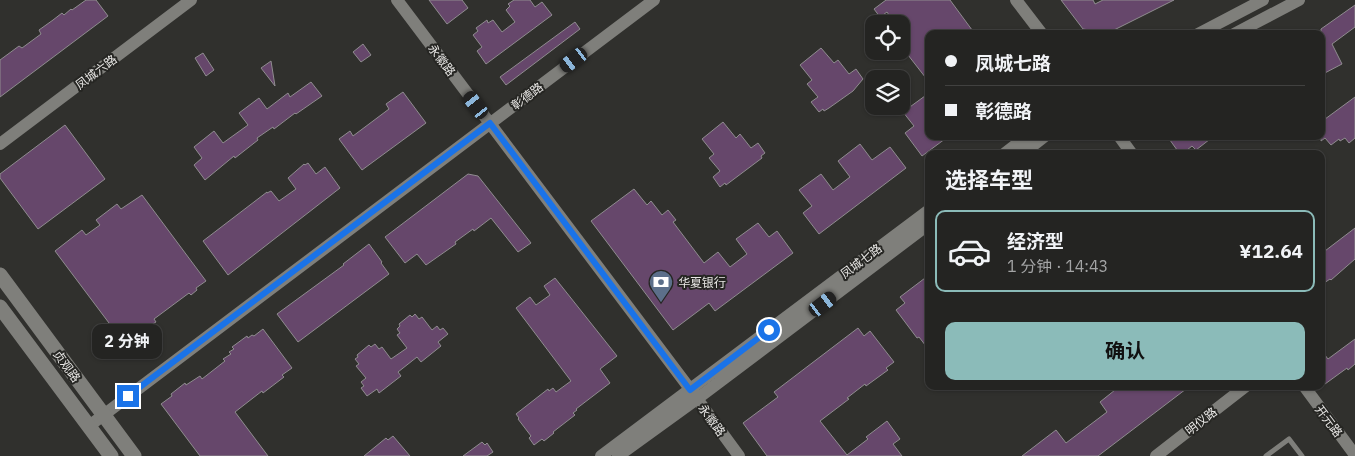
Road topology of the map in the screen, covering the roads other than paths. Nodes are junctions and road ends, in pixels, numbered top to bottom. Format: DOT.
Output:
graph roads {
  1 [pos="191,0"];
  2 [pos="398,0"];
  3 [pos="654,0"];
  4 [pos="1016,0"];
  5 [pos="1263,0"];
  6 [pos="1299,0"];
  7 [pos="1039,30"];
  8 [pos="1206,30"];
  9 [pos="1242,30"];
  10 [pos="490,123"];
  11 [pos="1022,140"];
  12 [pos="1041,140"];
  13 [pos="0,144"];
  14 [pos="1009,150"];
  15 [pos="1027,150"];
  16 [pos="925,213"];
  17 [pos="925,227"];
  18 [pos="0,275"];
  19 [pos="0,307"];
  20 [pos="1241,390"];
  21 [pos="1307,390"];
  22 [pos="694,394"];
  23 [pos="103,415"];
  24 [pos="89,426"];
  25 [pos="1355,455"];
  26 [pos="111,456"];
  27 [pos="134,456"];
  28 [pos="601,456"];
  29 [pos="618,456"];
  30 [pos="738,456"];
  31 [pos="1156,456"];
  32 [pos="1266,456"];
  33 [pos="1302,456"];
  1 -- 13 [label="street, 凤城六路"];
  2 -- 10 [label="street, 永徽路"];
  3 -- 10 [label="street, 彰德路"];
  4 -- 7 [label="street"];
  5 -- 8 [label="street"];
  6 -- 9 [label="street"];
  10 -- 22 [label="street, 永徽路"];
  10 -- 23 [label="street, 彰德路"];
  11 -- 14 [label="street"];
  12 -- 15 [label="street"];
  16 -- 22 [label="street, 凤城七路"];
  17 -- 22 [label="street, 凤城七路"];
  18 -- 23 [label="main road, 贞观路"];
  19 -- 24 [label="main road, 贞观路"];
  20 -- 31 [label="street, 明仪路"];
  21 -- 25 [label="street, 开元路"];
  22 -- 28 [label="street, 凤城七路"];
  22 -- 29 [label="street, 凤城七路"];
  22 -- 30 [label="street, 永徽路"];
  23 -- 24 [label="street, 彰德路"];
  23 -- 27 [label="main road, 贞观路"];
  24 -- 26 [label="main road, 贞观路"];
  32 -- 33 [label="lane"];
}
